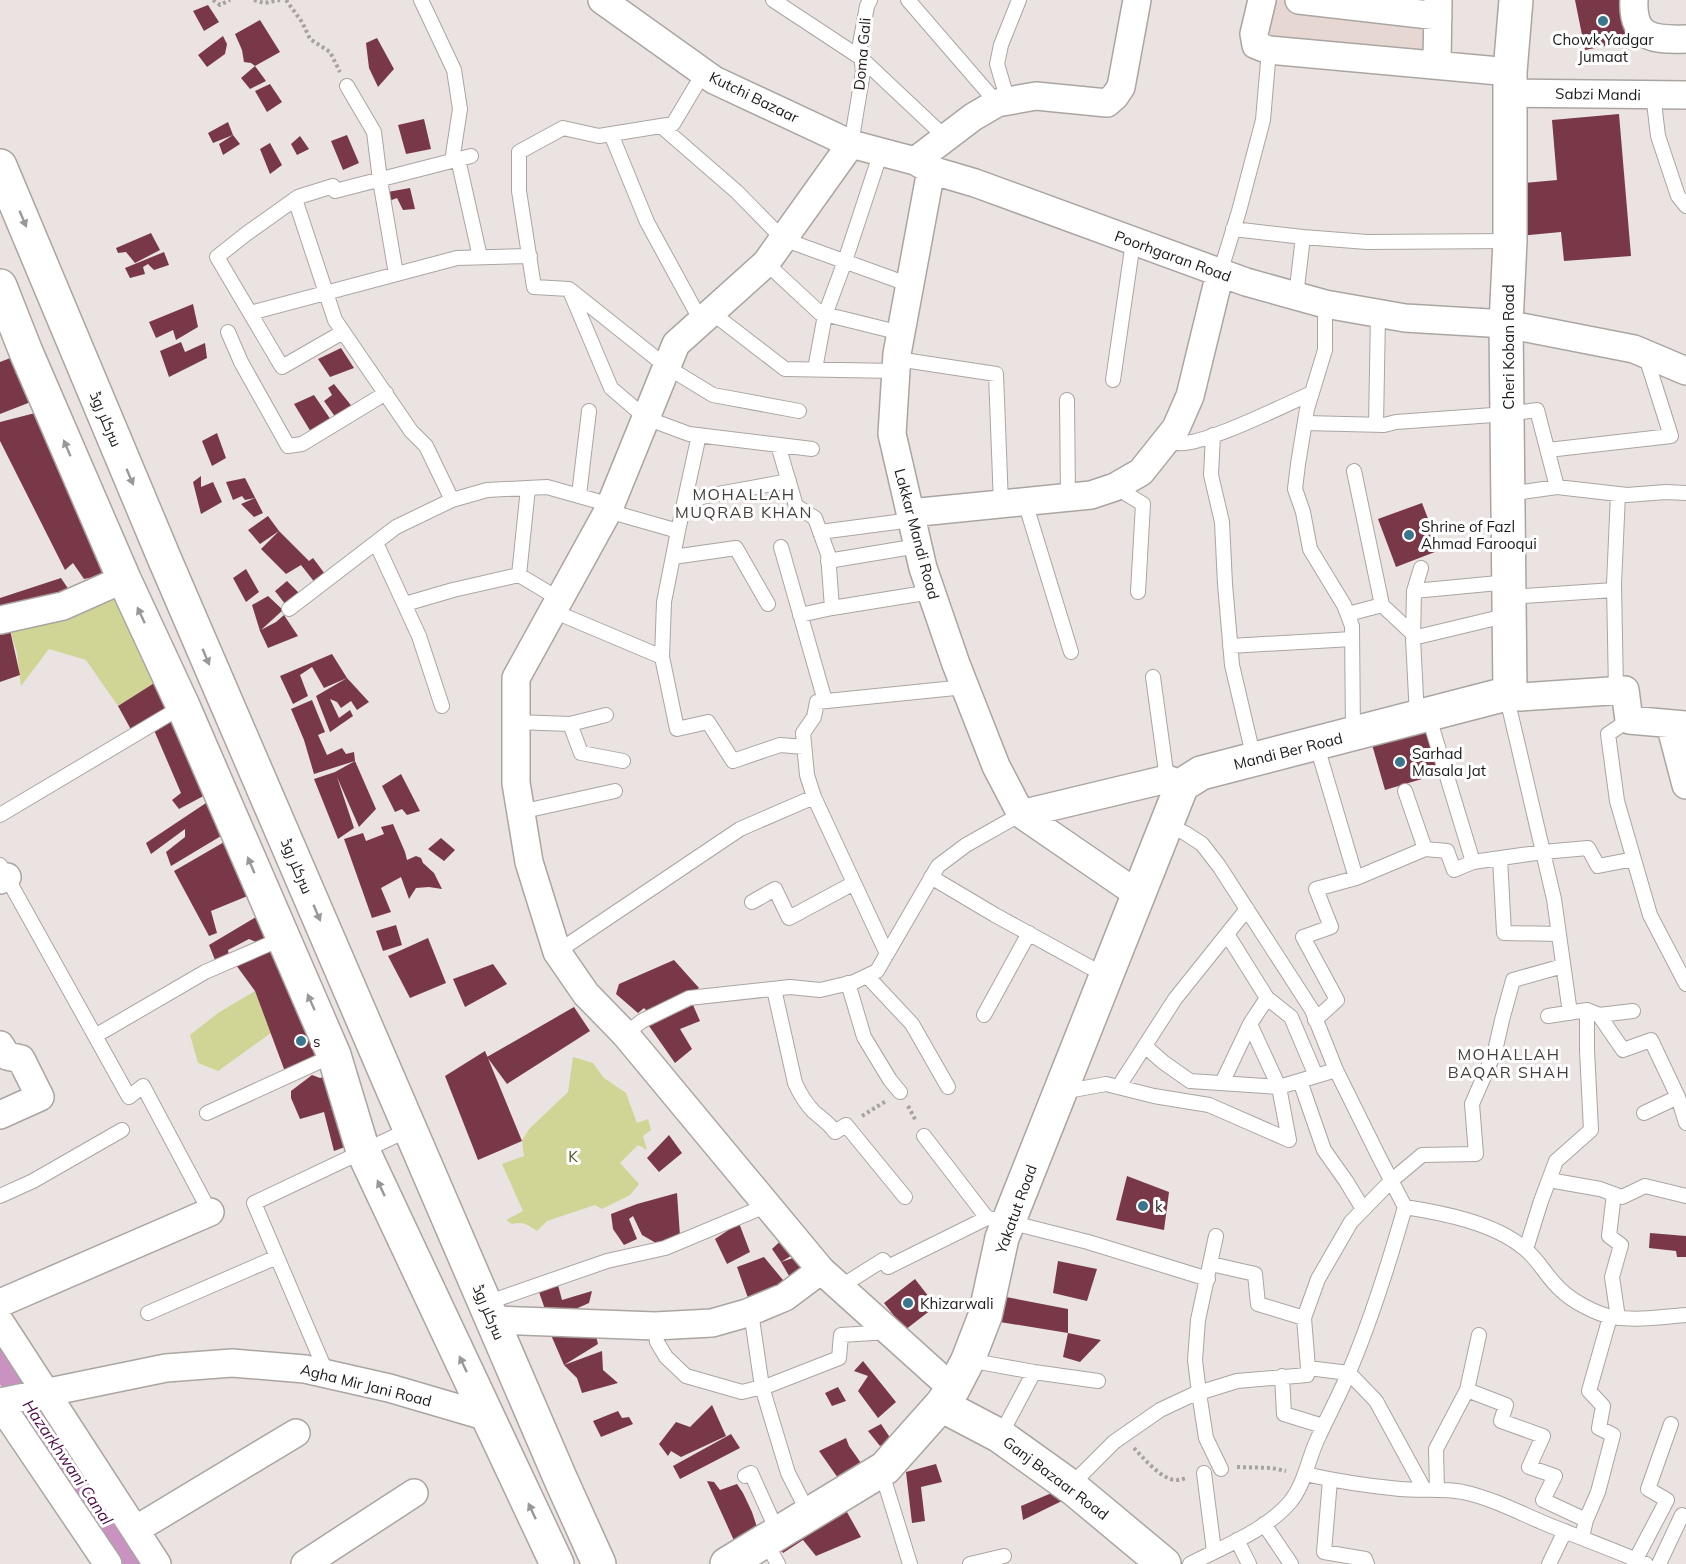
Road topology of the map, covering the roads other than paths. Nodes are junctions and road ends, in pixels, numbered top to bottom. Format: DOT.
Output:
graph roads {
  1 [pos="421,0"];
  2 [pos="602,0"];
  3 [pos="773,0"];
  4 [pos="870,0"];
  5 [pos="908,0"];
  6 [pos="1019,0"];
  7 [pos="1137,0"];
  8 [pos="1262,0"];
  9 [pos="1299,0"];
  10 [pos="1516,0"];
  11 [pos="1634,0"];
  12 [pos="1370,4"];
  13 [pos="1438,8"];
  14 [pos="1686,39"];
  15 [pos="1269,50"];
  16 [pos="861,58"];
  17 [pos="1437,64"];
  18 [pos="704,72"];
  19 [pos="1510,82"];
  20 [pos="347,86"];
  21 [pos="1653,94"];
  22 [pos="1686,94"];
  23 [pos="1003,102"];
  24 [pos="661,126"];
  25 [pos="611,134"];
  26 [pos="946,138"];
  27 [pos="851,144"];
  28 [pos="881,152"];
  29 [pos="460,159"];
  30 [pos="0,165"];
  31 [pos="923,165"];
  32 [pos="380,180"];
  33 [pos="295,200"];
  34 [pos="1686,206"];
  35 [pos="1233,229"];
  36 [pos="1303,237"];
  37 [pos="783,239"];
  38 [pos="1510,241"];
  39 [pos="1133,242"];
  40 [pos="530,256"];
  41 [pos="480,257"];
  42 [pos="845,261"];
  43 [pos="766,263"];
  44 [pos="1220,273"];
  45 [pos="396,274"];
  46 [pos="910,285"];
  47 [pos="0,286"];
  48 [pos="569,289"];
  49 [pos="326,293"];
  50 [pos="1296,296"];
  51 [pos="1325,304"];
  52 [pos="250,313"];
  53 [pos="1378,314"];
  54 [pos="825,315"];
  55 [pos="706,317"];
  56 [pos="1506,324"];
  57 [pos="228,332"];
  58 [pos="344,332"];
  59 [pos="1645,354"];
  60 [pos="898,355"];
  61 [pos="667,367"];
  62 [pos="814,369"];
  63 [pos="1686,371"];
  64 [pos="1113,380"];
  65 [pos="386,393"];
  66 [pos="1311,393"];
  67 [pos="1067,400"];
  68 [pos="589,411"];
  69 [pos="799,411"];
  70 [pos="1507,414"];
  71 [pos="646,418"];
  72 [pos="1305,423"];
  73 [pos="1376,425"];
  74 [pos="699,435"];
  75 [pos="1213,435"];
  76 [pos="1167,439"];
  77 [pos="778,445"];
  78 [pos="812,449"];
  79 [pos="1548,450"];
  80 [pos="1353,471"];
  81 [pos="789,481"];
  82 [pos="1115,487"];
  83 [pos="1557,487"];
  84 [pos="528,488"];
  85 [pos="1686,492"];
  86 [pos="1508,494"];
  87 [pos="1618,494"];
  88 [pos="579,495"];
  89 [pos="1068,497"];
  90 [pos="452,500"];
  91 [pos="685,500"];
  92 [pos="1013,503"];
  93 [pos="609,508"];
  94 [pos="911,517"];
  95 [pos="678,531"];
  96 [pos="820,532"];
  97 [pos="376,543"];
  98 [pos="918,546"];
  99 [pos="780,547"];
  100 [pos="673,557"];
  101 [pos="165,560"];
  102 [pos="828,561"];
  103 [pos="1421,568"];
  104 [pos="519,575"];
  105 [pos="124,579"];
  106 [pos="1414,591"];
  107 [pos="1614,591"];
  108 [pos="931,592"];
  109 [pos="1138,592"];
  110 [pos="1509,598"];
  111 [pos="405,604"];
  112 [pos="768,604"];
  113 [pos="556,605"];
  114 [pos="1382,605"];
  115 [pos="832,608"];
  116 [pos="289,609"];
  117 [pos="800,615"];
  118 [pos="1348,615"];
  119 [pos="0,620"];
  120 [pos="1413,636"];
  121 [pos="1352,639"];
  122 [pos="1230,645"];
  123 [pos="1071,652"];
  124 [pos="662,657"];
  125 [pos="1153,677"];
  126 [pos="965,687"];
  127 [pos="1616,691"];
  128 [pos="1508,694"];
  129 [pos="825,701"];
  130 [pos="183,706"];
  131 [pos="442,706"];
  132 [pos="606,715"];
  133 [pos="1422,716"];
  134 [pos="1629,720"];
  135 [pos="516,722"];
  136 [pos="570,724"];
  137 [pos="1678,725"];
  138 [pos="1353,734"];
  139 [pos="1316,743"];
  140 [pos="804,747"];
  141 [pos="1254,759"];
  142 [pos="623,761"];
  143 [pos="1174,782"];
  144 [pos="1686,785"];
  145 [pos="615,791"];
  146 [pos="1405,791"];
  147 [pos="814,797"];
  148 [pos="520,812"];
  149 [pos="1021,814"];
  150 [pos="0,815"];
  151 [pos="1166,824"];
  152 [pos="1425,849"];
  153 [pos="1543,852"];
  154 [pos="1500,858"];
  155 [pos="1634,859"];
  156 [pos="1473,862"];
  157 [pos="2,874"];
  158 [pos="931,877"];
  159 [pos="1356,878"];
  160 [pos="854,883"];
  161 [pos="1139,895"];
  162 [pos="752,902"];
  163 [pos="1247,909"];
  164 [pos="1029,933"];
  165 [pos="1227,934"];
  166 [pos="1558,934"];
  167 [pos="283,938"];
  168 [pos="557,952"];
  169 [pos="887,954"];
  170 [pos="1563,966"];
  171 [pos="867,976"];
  172 [pos="1106,976"];
  173 [pos="848,983"];
  174 [pos="1686,984"];
  175 [pos="774,989"];
  176 [pos="1267,998"];
  177 [pos="1633,1011"];
  178 [pos="1570,1012"];
  179 [pos="1593,1013"];
  180 [pos="984,1015"];
  181 [pos="1548,1016"];
  182 [pos="1316,1020"];
  183 [pos="1250,1024"];
  184 [pos="625,1034"];
  185 [pos="95,1036"];
  186 [pos="0,1045"];
  187 [pos="1145,1046"];
  188 [pos="334,1055"];
  189 [pos="1336,1070"];
  190 [pos="1316,1076"];
  191 [pos="1300,1081"];
  192 [pos="1222,1083"];
  193 [pos="1119,1086"];
  194 [pos="948,1087"];
  195 [pos="1279,1087"];
  196 [pos="900,1092"];
  197 [pos="1060,1092"];
  198 [pos="1678,1097"];
  199 [pos="207,1113"];
  200 [pos="1644,1113"];
  201 [pos="0,1115"];
  202 [pos="1686,1123"];
  203 [pos="410,1129"];
  204 [pos="122,1130"];
  205 [pos="924,1136"];
  206 [pos="363,1151"];
  207 [pos="1549,1180"];
  208 [pos="1392,1181"];
  209 [pos="1614,1194"];
  210 [pos="0,1196"];
  211 [pos="1686,1196"];
  212 [pos="905,1197"];
  213 [pos="768,1205"];
  214 [pos="1405,1207"];
  215 [pos="1363,1209"];
  216 [pos="210,1212"];
  217 [pos="998,1220"];
  218 [pos="1216,1236"];
  219 [pos="1526,1249"];
  220 [pos="277,1257"];
  221 [pos="1211,1264"];
  222 [pos="831,1278"];
  223 [pos="1208,1279"];
  224 [pos="0,1304"];
  225 [pos="489,1312"];
  226 [pos="751,1312"];
  227 [pos="148,1313"];
  228 [pos="1686,1315"];
  229 [pos="1614,1317"];
  230 [pos="1304,1318"];
  231 [pos="0,1322"];
  232 [pos="655,1326"];
  233 [pos="891,1332"];
  234 [pos="1479,1335"];
  235 [pos="968,1360"];
  236 [pos="1308,1368"];
  237 [pos="1034,1372"];
  238 [pos="1349,1373"];
  239 [pos="327,1374"];
  240 [pos="1282,1376"];
  241 [pos="1098,1381"];
  242 [pos="762,1387"];
  243 [pos="1467,1390"];
  244 [pos="46,1393"];
  245 [pos="1198,1393"];
  246 [pos="947,1397"];
  247 [pos="0,1403"];
  248 [pos="488,1417"];
  249 [pos="1671,1424"];
  250 [pos="1323,1426"];
  251 [pos="296,1433"];
  252 [pos="541,1433"];
  253 [pos="1000,1436"];
  254 [pos="1221,1469"];
  255 [pos="881,1470"];
  256 [pos="1204,1473"];
  257 [pos="1305,1474"];
  258 [pos="745,1476"];
  259 [pos="1330,1480"];
  260 [pos="1070,1486"];
  261 [pos="1431,1490"];
  262 [pos="414,1493"];
  263 [pos="809,1514"];
  264 [pos="1682,1515"];
  265 [pos="1586,1520"];
  266 [pos="1264,1524"];
  267 [pos="135,1530"];
  268 [pos="1565,1531"];
  269 [pos="1582,1537"];
  270 [pos="1238,1540"];
  271 [pos="1214,1551"];
  272 [pos="755,1554"];
  273 [pos="1004,1556"];
  274 [pos="1634,1561"];
  275 [pos="108,1564"];
  276 [pos="157,1564"];
  277 [pos="305,1564"];
  278 [pos="556,1564"];
  279 [pos="599,1564"];
  280 [pos="910,1564"];
  281 [pos="970,1564"];
  282 [pos="1164,1564"];
  283 [pos="1190,1564"];
  284 [pos="1249,1564"];
  285 [pos="1291,1564"];
  286 [pos="1367,1564"];
  287 [pos="1549,1564"];
  288 [pos="1659,1564"];
  1 -- 29 [label="lane"];
  2 -- 18 [label="street, Kutchi Bazaar"];
  3 -- 16 [label="lane"];
  4 -- 16 [label="lane, Doma Gali"];
  5 -- 23 [label="lane"];
  6 -- 23 [label="lane"];
  7 -- 23 [label="street"];
  8 -- 15 [label="street"];
  9 -- 12 [label="street"];
  10 -- 19 [label="main road, Cheri Koban Road"];
  11 -- 14 [label="street"];
  12 -- 13 [label="street"];
  13 -- 17 [label="street"];
  15 -- 17 [label="street, Sabzi Mandi"];
  15 -- 35 [label="lane"];
  16 -- 26 [label="lane"];
  16 -- 27 [label="lane, Doma Gali"];
  17 -- 19 [label="street, Sabzi Mandi"];
  18 -- 24 [label="lane"];
  18 -- 27 [label="street, Kutchi Bazaar"];
  19 -- 21 [label="street, Sabzi Mandi"];
  19 -- 38 [label="main road, Cheri Koban Road"];
  20 -- 32 [label="lane"];
  21 -- 22 [label="street, Sabzi Mandi"];
  21 -- 34 [label="lane"];
  23 -- 26 [label="street"];
  24 -- 25 [label="lane"];
  24 -- 37 [label="lane"];
  25 -- 40 [label="lane"];
  25 -- 55 [label="lane"];
  26 -- 31 [label="street"];
  27 -- 28 [label="street, Poorhgaran Road"];
  27 -- 37 [label="street"];
  28 -- 31 [label="street, Poorhgaran Road"];
  28 -- 42 [label="lane"];
  29 -- 32 [label="lane"];
  29 -- 41 [label="lane"];
  30 -- 101 [label="main road, سرکلر روڈ, one-way"];
  31 -- 39 [label="street, Poorhgaran Road"];
  31 -- 46 [label="street, Lakkar Mandi Road"];
  32 -- 33 [label="lane"];
  32 -- 45 [label="lane"];
  33 -- 49 [label="lane"];
  33 -- 52 [label="lane"];
  35 -- 36 [label="lane"];
  35 -- 44 [label="lane"];
  36 -- 38 [label="lane"];
  36 -- 50 [label="lane"];
  37 -- 42 [label="lane"];
  37 -- 43 [label="street"];
  38 -- 56 [label="main road, Cheri Koban Road"];
  39 -- 44 [label="street, Poorhgaran Road"];
  39 -- 64 [label="lane"];
  40 -- 41 [label="lane"];
  40 -- 48 [label="lane"];
  41 -- 45 [label="lane"];
  42 -- 46 [label="lane"];
  42 -- 54 [label="lane"];
  43 -- 54 [label="lane"];
  43 -- 55 [label="street"];
  44 -- 50 [label="street, Poorhgaran Road"];
  44 -- 76 [label="street"];
  45 -- 49 [label="lane"];
  46 -- 60 [label="street, Lakkar Mandi Road"];
  105 -- 47 [label="main road, one-way"];
  48 -- 61 [label="lane"];
  48 -- 71 [label="lane"];
  49 -- 52 [label="lane"];
  49 -- 58 [label="lane"];
  50 -- 51 [label="street, Poorhgaran Road"];
  51 -- 53 [label="street, Poorhgaran Road"];
  51 -- 66 [label="lane"];
  52 -- 58 [label="lane"];
  53 -- 56 [label="street, Poorhgaran Road"];
  53 -- 73 [label="lane"];
  54 -- 60 [label="lane"];
  54 -- 62 [label="lane"];
  55 -- 61 [label="street"];
  55 -- 62 [label="lane"];
  56 -- 59 [label="street, Poorhgaran Road"];
  56 -- 70 [label="main road, Cheri Koban Road"];
  57 -- 65 [label="lane"];
  58 -- 65 [label="lane"];
  59 -- 63 [label="street, Poorhgaran Road"];
  59 -- 79 [label="lane"];
  60 -- 62 [label="lane"];
  60 -- 92 [label="lane"];
  60 -- 94 [label="street, Lakkar Mandi Road"];
  61 -- 69 [label="lane"];
  61 -- 71 [label="street"];
  65 -- 90 [label="lane"];
  66 -- 72 [label="lane"];
  66 -- 75 [label="lane"];
  67 -- 89 [label="lane"];
  68 -- 88 [label="lane"];
  70 -- 73 [label="lane"];
  70 -- 79 [label="lane"];
  70 -- 86 [label="main road, Cheri Koban Road"];
  71 -- 74 [label="lane"];
  71 -- 93 [label="street"];
  72 -- 73 [label="lane"];
  72 -- 118 [label="lane"];
  74 -- 77 [label="lane"];
  74 -- 91 [label="lane"];
  75 -- 76 [label="lane"];
  75 -- 122 [label="lane"];
  76 -- 82 [label="street"];
  77 -- 78 [label="lane"];
  77 -- 81 [label="lane"];
  79 -- 83 [label="lane"];
  80 -- 114 [label="lane"];
  81 -- 91 [label="lane"];
  81 -- 96 [label="lane"];
  82 -- 89 [label="street"];
  82 -- 109 [label="lane"];
  83 -- 86 [label="lane"];
  83 -- 87 [label="lane"];
  84 -- 88 [label="lane"];
  84 -- 90 [label="lane"];
  84 -- 104 [label="lane"];
  85 -- 87 [label="lane"];
  86 -- 110 [label="main road, Cheri Koban Road"];
  87 -- 107 [label="lane"];
  88 -- 93 [label="lane"];
  89 -- 92 [label="street"];
  90 -- 97 [label="lane"];
  91 -- 95 [label="lane"];
  92 -- 94 [label="street"];
  92 -- 123 [label="lane"];
  93 -- 95 [label="lane"];
  93 -- 113 [label="street"];
  94 -- 96 [label="lane"];
  94 -- 98 [label="street, Lakkar Mandi Road"];
  95 -- 100 [label="lane"];
  96 -- 102 [label="lane"];
  97 -- 111 [label="lane"];
  97 -- 116 [label="lane"];
  98 -- 102 [label="lane"];
  98 -- 108 [label="street, Lakkar Mandi Road"];
  99 -- 117 [label="lane"];
  100 -- 112 [label="lane"];
  100 -- 124 [label="lane"];
  101 -- 105 [label="main road"];
  101 -- 203 [label="main road, سرکلر روڈ, one-way"];
  102 -- 115 [label="lane"];
  103 -- 106 [label="lane"];
  104 -- 111 [label="lane"];
  104 -- 113 [label="lane"];
  105 -- 119 [label="street"];
  130 -- 105 [label="main road, one-way"];
  106 -- 110 [label="lane"];
  106 -- 120 [label="lane"];
  107 -- 110 [label="lane"];
  107 -- 127 [label="lane"];
  108 -- 115 [label="lane"];
  108 -- 126 [label="street, Lakkar Mandi Road"];
  110 -- 120 [label="lane"];
  110 -- 128 [label="main road, Cheri Koban Road"];
  111 -- 131 [label="lane"];
  113 -- 124 [label="lane"];
  113 -- 135 [label="street"];
  114 -- 118 [label="lane"];
  114 -- 120 [label="lane"];
  115 -- 117 [label="lane"];
  117 -- 129 [label="lane"];
  118 -- 121 [label="lane"];
  120 -- 133 [label="lane"];
  121 -- 122 [label="lane"];
  121 -- 138 [label="lane"];
  122 -- 141 [label="lane"];
  124 -- 140 [label="lane"];
  125 -- 143 [label="lane"];
  126 -- 129 [label="lane"];
  126 -- 149 [label="street, Lakkar Mandi Road"];
  127 -- 128 [label="street"];
  127 -- 134 [label="street"];
  128 -- 133 [label="main road, Mandi Ber Road"];
  128 -- 153 [label="lane"];
  129 -- 140 [label="lane"];
  130 -- 150 [label="lane"];
  167 -- 130 [label="main road, one-way"];
  132 -- 136 [label="lane"];
  133 -- 138 [label="main road, Mandi Ber Road"];
  133 -- 156 [label="lane"];
  134 -- 137 [label="street"];
  134 -- 155 [label="lane"];
  135 -- 136 [label="lane"];
  135 -- 148 [label="street"];
  136 -- 142 [label="lane"];
  137 -- 144 [label="street"];
  138 -- 139 [label="main road, Mandi Ber Road"];
  139 -- 141 [label="main road, Mandi Ber Road"];
  139 -- 159 [label="lane"];
  140 -- 147 [label="lane"];
  141 -- 143 [label="main road, Mandi Ber Road"];
  143 -- 149 [label="street"];
  143 -- 151 [label="main road"];
  145 -- 148 [label="lane"];
  146 -- 152 [label="lane"];
  147 -- 160 [label="lane"];
  147 -- 168 [label="lane"];
  148 -- 168 [label="street"];
  149 -- 158 [label="lane"];
  149 -- 161 [label="street, Lakkar Mandi Road"];
  151 -- 161 [label="main road"];
  151 -- 163 [label="lane"];
  152 -- 156 [label="lane"];
  152 -- 159 [label="lane"];
  153 -- 154 [label="lane"];
  153 -- 155 [label="lane"];
  153 -- 166 [label="lane"];
  154 -- 156 [label="lane"];
  154 -- 166 [label="lane"];
  155 -- 174 [label="lane"];
  157 -- 185 [label="lane"];
  158 -- 164 [label="lane"];
  158 -- 169 [label="lane"];
  159 -- 182 [label="lane"];
  160 -- 162 [label="lane"];
  160 -- 169 [label="lane"];
  161 -- 172 [label="main road, Yakatut Road"];
  163 -- 165 [label="lane"];
  163 -- 182 [label="lane"];
  164 -- 172 [label="lane"];
  164 -- 180 [label="lane"];
  165 -- 176 [label="lane"];
  165 -- 187 [label="lane"];
  166 -- 170 [label="lane"];
  167 -- 185 [label="lane"];
  188 -- 167 [label="main road, one-way"];
  168 -- 184 [label="street"];
  169 -- 171 [label="lane"];
  170 -- 178 [label="lane"];
  170 -- 208 [label="lane"];
  171 -- 173 [label="lane"];
  171 -- 194 [label="lane"];
  172 -- 197 [label="main road, Yakatut Road"];
  173 -- 175 [label="lane"];
  173 -- 196 [label="lane"];
  175 -- 184 [label="lane"];
  175 -- 212 [label="lane"];
  176 -- 183 [label="lane"];
  176 -- 190 [label="lane"];
  177 -- 179 [label="lane"];
  178 -- 179 [label="lane"];
  178 -- 181 [label="lane"];
  179 -- 198 [label="lane"];
  179 -- 207 [label="lane"];
  182 -- 189 [label="lane"];
  183 -- 192 [label="lane"];
  183 -- 195 [label="lane"];
  184 -- 213 [label="street"];
  185 -- 216 [label="lane"];
  186 -- 201 [label="street"];
  187 -- 192 [label="lane"];
  187 -- 193 [label="lane"];
  188 -- 199 [label="lane"];
  188 -- 206 [label="main road"];
  189 -- 190 [label="lane"];
  189 -- 208 [label="lane"];
  190 -- 191 [label="lane"];
  191 -- 195 [label="lane"];
  191 -- 215 [label="lane"];
  192 -- 195 [label="lane"];
  193 -- 195 [label="lane"];
  193 -- 197 [label="lane"];
  197 -- 217 [label="main road, Yakatut Road"];
  198 -- 200 [label="lane"];
  198 -- 202 [label="lane"];
  203 -- 206 [label="lane"];
  203 -- 225 [label="main road, سرکلر روڈ"];
  204 -- 210 [label="lane"];
  205 -- 217 [label="lane"];
  206 -- 220 [label="lane"];
  248 -- 206 [label="main road, one-way"];
  207 -- 209 [label="lane"];
  207 -- 219 [label="lane"];
  208 -- 214 [label="lane"];
  208 -- 215 [label="lane"];
  209 -- 211 [label="lane"];
  209 -- 229 [label="lane"];
  213 -- 222 [label="street"];
  213 -- 225 [label="lane"];
  214 -- 219 [label="lane"];
  214 -- 238 [label="lane"];
  215 -- 230 [label="lane"];
  216 -- 224 [label="street"];
  217 -- 222 [label="lane"];
  217 -- 223 [label="lane"];
  217 -- 235 [label="main road, Yakatut Road"];
  218 -- 221 [label="lane"];
  219 -- 229 [label="lane"];
  220 -- 227 [label="lane"];
  220 -- 239 [label="lane"];
  221 -- 223 [label="lane"];
  221 -- 230 [label="lane"];
  222 -- 226 [label="street"];
  222 -- 233 [label="street"];
  223 -- 245 [label="lane"];
  225 -- 232 [label="street"];
  225 -- 252 [label="main road, سرکلر روڈ"];
  226 -- 232 [label="street"];
  226 -- 242 [label="lane"];
  228 -- 229 [label="lane"];
  229 -- 265 [label="lane"];
  230 -- 236 [label="lane"];
  231 -- 244 [label="street"];
  232 -- 242 [label="lane"];
  233 -- 242 [label="lane"];
  233 -- 246 [label="street"];
  234 -- 243 [label="lane"];
  235 -- 237 [label="lane"];
  235 -- 246 [label="main road, Yakatut Road"];
  236 -- 238 [label="lane"];
  236 -- 240 [label="lane"];
  237 -- 241 [label="lane"];
  237 -- 253 [label="lane"];
  238 -- 250 [label="lane"];
  238 -- 261 [label="lane"];
  239 -- 244 [label="street, Agha Mir Jani Road"];
  239 -- 248 [label="street, Agha Mir Jani Road"];
  240 -- 245 [label="lane"];
  240 -- 250 [label="lane"];
  242 -- 263 [label="lane"];
  243 -- 261 [label="lane"];
  243 -- 265 [label="lane"];
  244 -- 247 [label="street, Agha Mir Jani Road"];
  244 -- 267 [label="street"];
  245 -- 254 [label="lane"];
  245 -- 260 [label="lane"];
  246 -- 253 [label="main road, Ganj Bazaar Road"];
  246 -- 255 [label="main road, Yakatut Road"];
  247 -- 275 [label="street"];
  248 -- 252 [label="main road, Agha Mir Jani Road"];
  278 -- 248 [label="main road, one-way"];
  249 -- 274 [label="lane"];
  250 -- 257 [label="lane"];
  251 -- 267 [label="street"];
  252 -- 279 [label="main road, سرکلر روڈ"];
  253 -- 260 [label="main road, Ganj Bazaar Road"];
  255 -- 263 [label="main road, Yakatut Road"];
  255 -- 280 [label="lane"];
  256 -- 271 [label="lane"];
  257 -- 259 [label="lane"];
  257 -- 266 [label="lane"];
  258 -- 272 [label="lane"];
  259 -- 261 [label="lane"];
  259 -- 286 [label="lane"];
  260 -- 282 [label="main road, Ganj Bazaar Road"];
  261 -- 268 [label="lane"];
  262 -- 277 [label="street"];
  263 -- 272 [label="main road, Yakatut Road"];
  264 -- 288 [label="lane"];
  265 -- 269 [label="lane"];
  266 -- 270 [label="lane"];
  266 -- 285 [label="lane"];
  267 -- 276 [label="street"];
  268 -- 269 [label="lane"];
  268 -- 287 [label="lane"];
  269 -- 274 [label="lane"];
  270 -- 271 [label="lane"];
  270 -- 284 [label="lane"];
  271 -- 283 [label="lane"];
  273 -- 281 [label="lane"];
}
